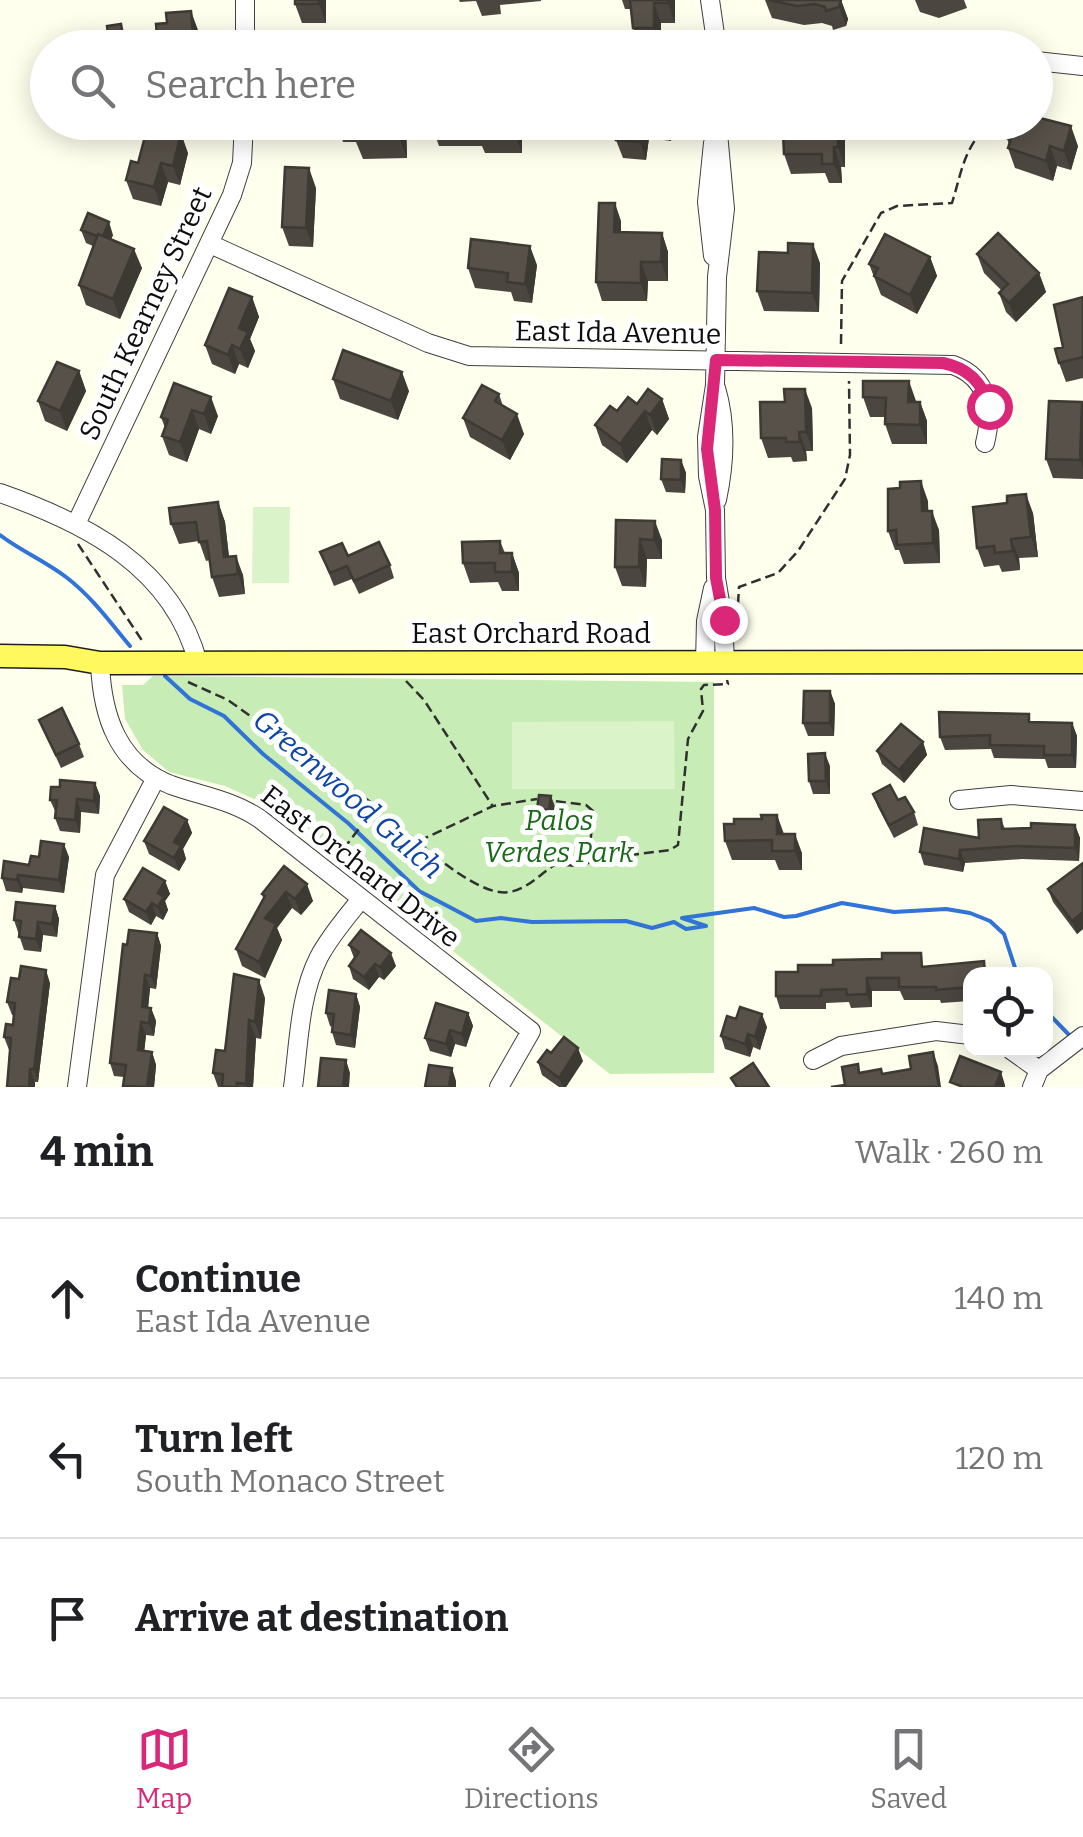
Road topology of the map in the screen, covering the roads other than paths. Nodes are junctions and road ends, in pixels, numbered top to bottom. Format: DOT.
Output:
graph roads {
  1 [pos="244,0"];
  2 [pos="710,0"];
  3 [pos="724,0"];
  4 [pos="245,30"];
  5 [pos="715,30"];
  6 [pos="719,30"];
  7 [pos="1053,63"];
  8 [pos="1083,66"];
  9 [pos="243,140"];
  10 [pos="715,140"];
  11 [pos="210,244"];
  12 [pos="716,360"];
  13 [pos="984,443"];
  14 [pos="0,493"];
  15 [pos="74,528"];
  16 [pos="0,656"];
  17 [pos="715,662"];
  18 [pos="1083,662"];
  19 [pos="100,663"];
  20 [pos="0,669"];
  21 [pos="189,669"];
  22 [pos="156,778"];
  23 [pos="959,800"];
  24 [pos="1083,800"];
  25 [pos="360,899"];
  26 [pos="963,1034"];
  27 [pos="1083,1036"];
  28 [pos="1021,1057"];
  29 [pos="812,1060"];
  30 [pos="1042,1072"];
  31 [pos="77,1087"];
  32 [pos="293,1087"];
  33 [pos="499,1087"];
  1 -- 4 [label="street"];
  2 -- 5 [label="street"];
  3 -- 6 [label="street"];
  7 -- 8 [label="street"];
  9 -- 11 [label="street, South Kearney Street"];
  10 -- 12 [label="street"];
  11 -- 12 [label="street, East Ida Avenue"];
  11 -- 15 [label="street, South Kearney Street"];
  12 -- 13 [label="street, East Ida Avenue"];
  12 -- 17 [label="street"];
  14 -- 15 [label="street"];
  15 -- 21 [label="street"];
  16 -- 19 [label="main road, East Orchard Road"];
  17 -- 18 [label="main road, East Orchard Road"];
  17 -- 21 [label="main road, East Orchard Road"];
  19 -- 20 [label="main road, East Orchard Road"];
  19 -- 21 [label="main road, East Orchard Road"];
  19 -- 22 [label="street, East Orchard Drive"];
  22 -- 25 [label="street, East Orchard Drive"];
  22 -- 31 [label="street"];
  23 -- 24 [label="street"];
  25 -- 32 [label="street"];
  25 -- 33 [label="street, East Orchard Drive"];
  26 -- 29 [label="street"];
  27 -- 30 [label="street"];
  28 -- 30 [label="street"];
}
